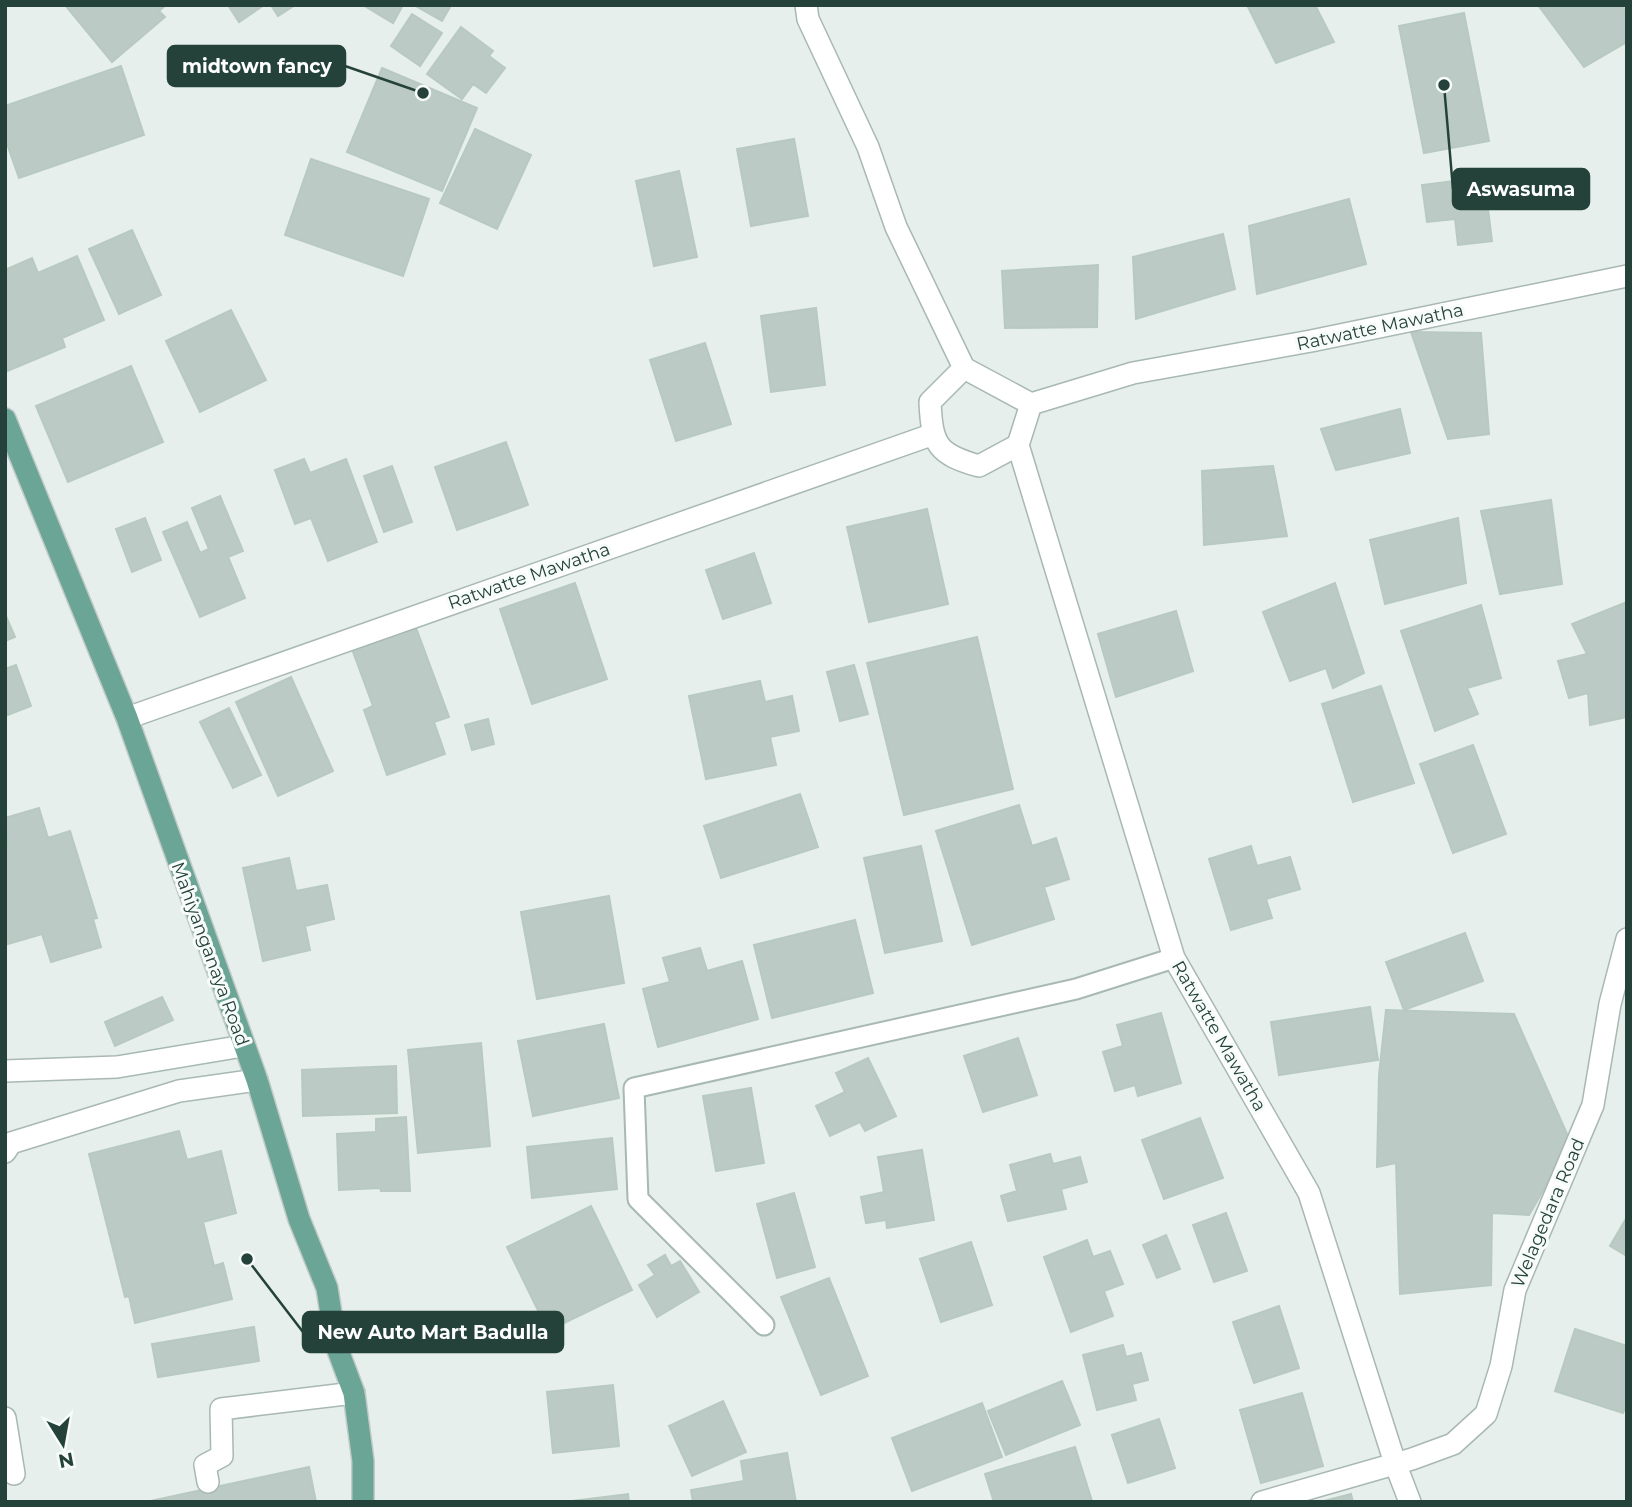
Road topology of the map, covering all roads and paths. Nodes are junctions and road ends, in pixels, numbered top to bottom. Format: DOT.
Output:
graph roads {
  1 [pos="806,5"];
  2 [pos="1627,276"];
  3 [pos="964,368"];
  4 [pos="1031,404"];
  5 [pos="5,419"];
  6 [pos="932,435"];
  7 [pos="1018,445"];
  8 [pos="127,718"];
  9 [pos="1627,939"];
  10 [pos="1174,958"];
  11 [pos="243,1046"];
  12 [pos="5,1071"];
  13 [pos="257,1080"];
  14 [pos="5,1152"];
  15 [pos="764,1325"];
  16 [pos="354,1393"];
  17 [pos="5,1418"];
  18 [pos="1395,1463"];
  19 [pos="14,1474"];
  20 [pos="208,1482"];
  21 [pos="363,1502"];
  22 [pos="1262,1502"];
  23 [pos="1410,1502"];
  1 -- 3 [label="street"];
  2 -- 4 [label="street, Ratwatte Mawatha"];
  3 -- 4 [label="street"];
  3 -- 6 [label="street"];
  4 -- 7 [label="street"];
  5 -- 8 [label="main road, Mahiyanganaya Road"];
  6 -- 7 [label="street"];
  6 -- 8 [label="street, Ratwatte Mawatha"];
  7 -- 10 [label="street, Ratwatte Mawatha"];
  8 -- 11 [label="main road, Mahiyanganaya Road"];
  9 -- 18 [label="street, Welagedara Road"];
  10 -- 15 [label="lane"];
  10 -- 18 [label="street, Ratwatte Mawatha"];
  11 -- 12 [label="street"];
  11 -- 13 [label="main road, Mahiyanganaya Road"];
  13 -- 14 [label="street"];
  13 -- 16 [label="main road, Mahiyanganaya Road"];
  16 -- 20 [label="street"];
  16 -- 21 [label="main road, Mahiyanganaya Road"];
  17 -- 19 [label="street"];
  18 -- 22 [label="street, Welagedara Road"];
  18 -- 23 [label="street, Ratwatte Mawatha"];
}
